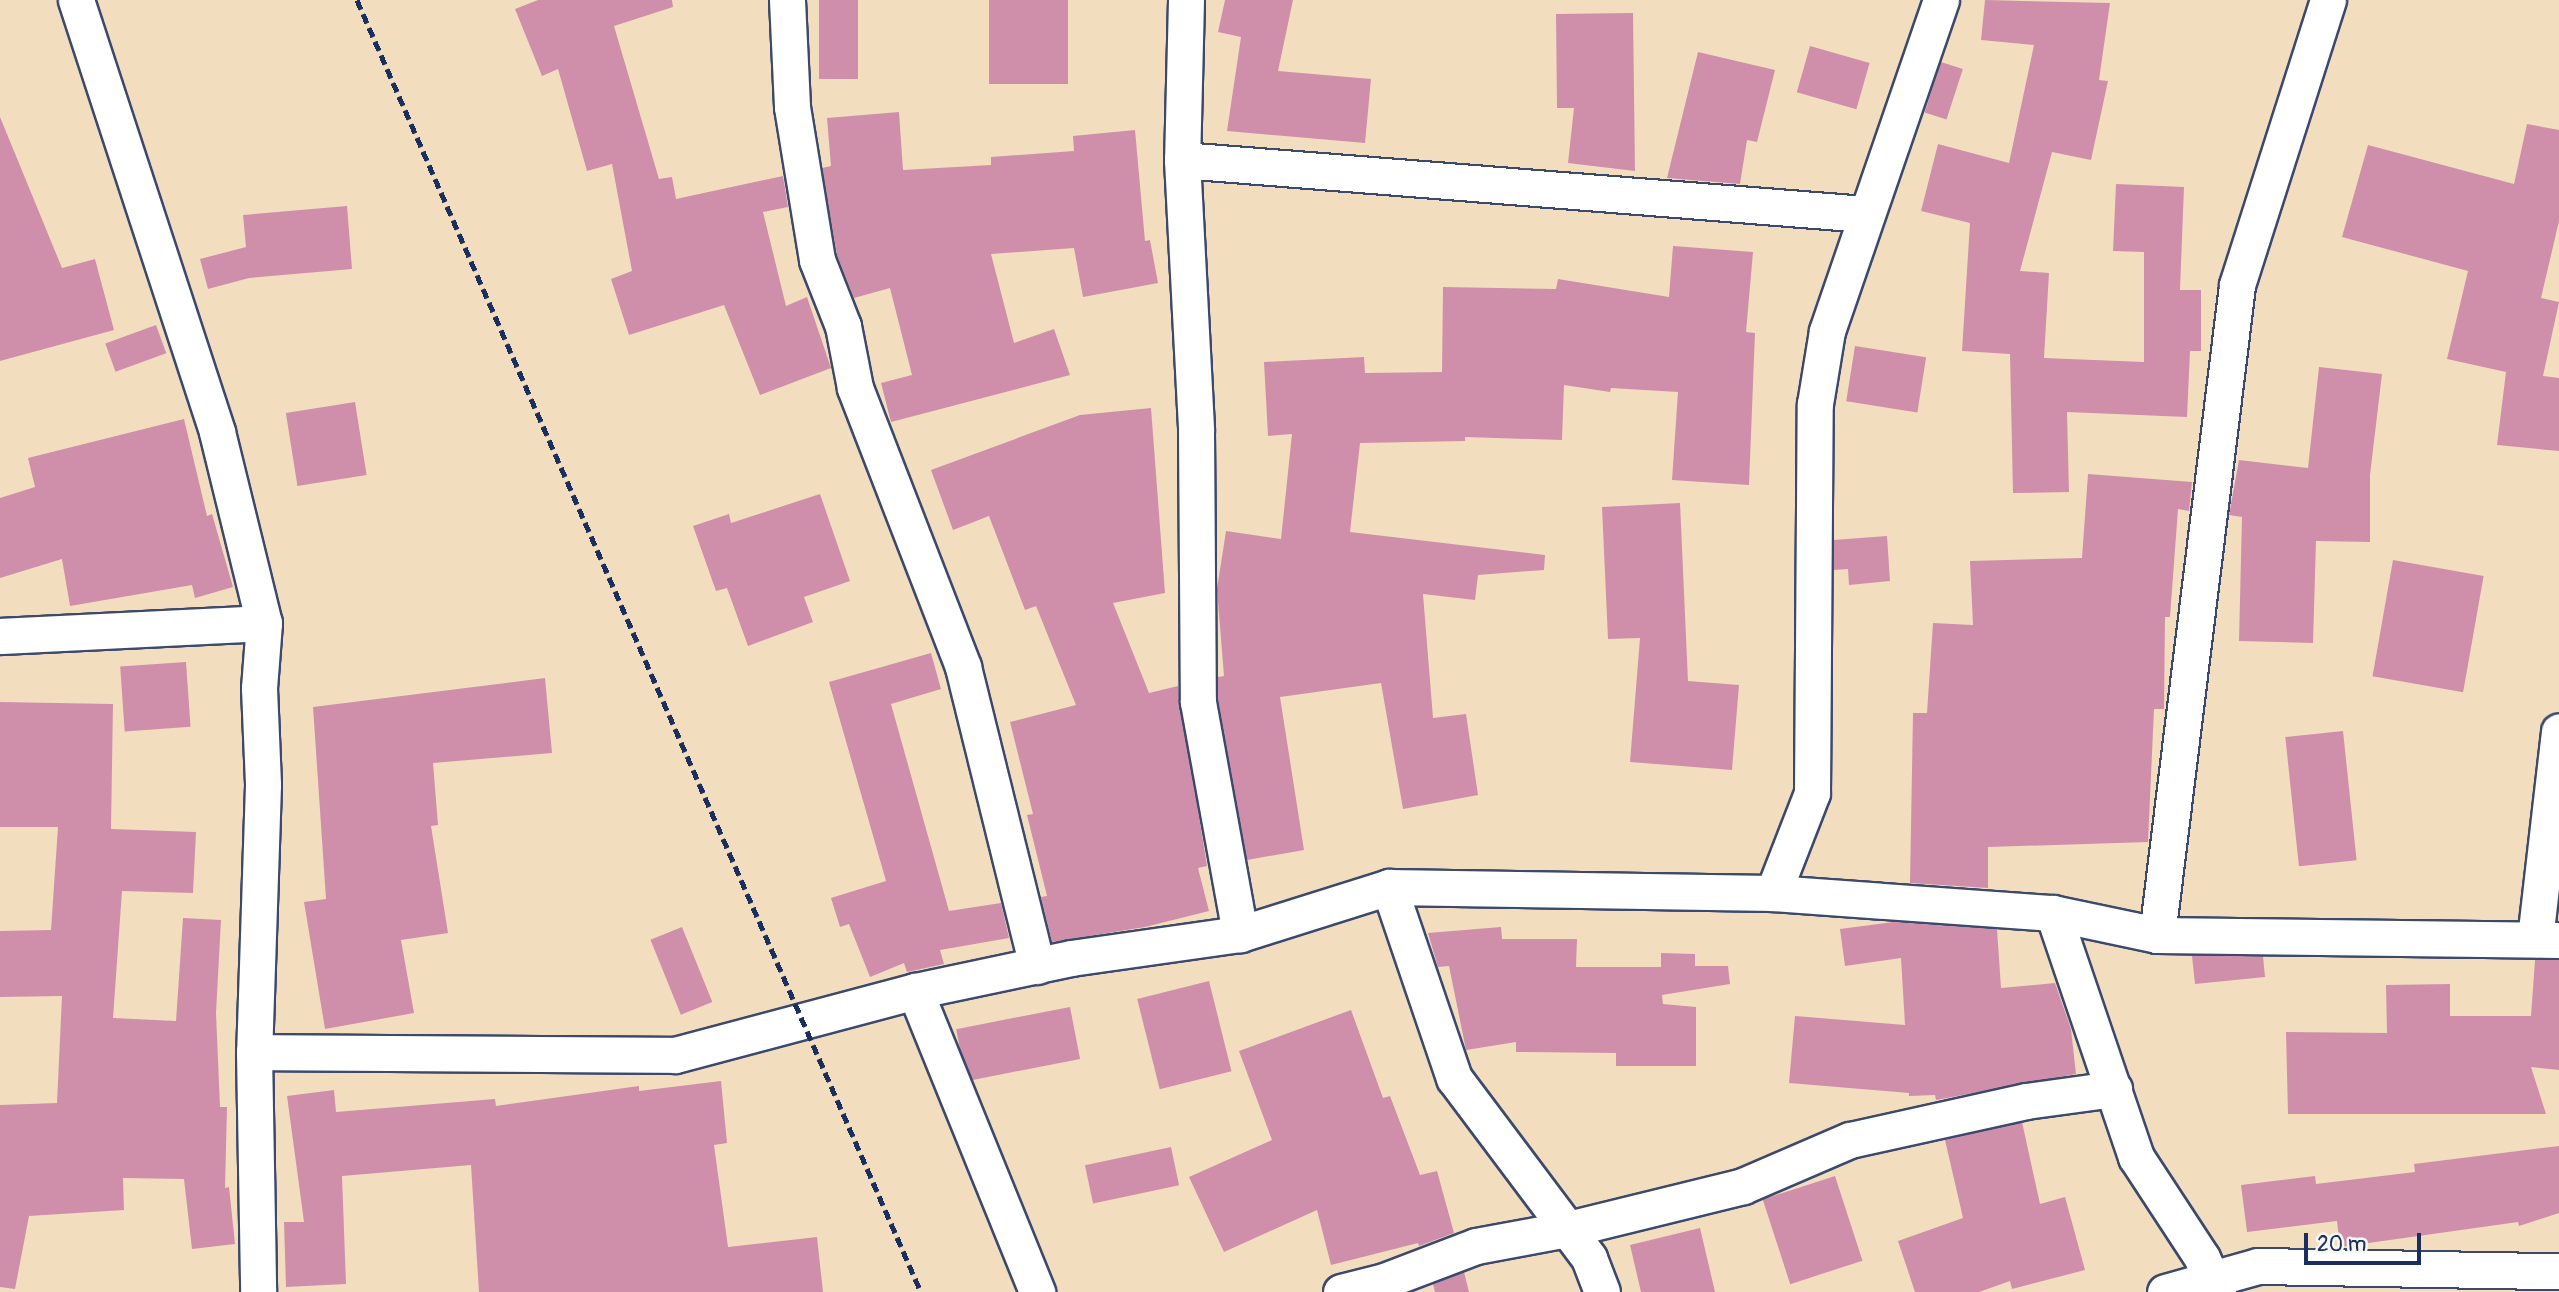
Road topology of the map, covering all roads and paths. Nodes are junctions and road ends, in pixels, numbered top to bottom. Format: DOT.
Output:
graph roads {
  1 [pos="76,0"];
  2 [pos="788,0"];
  3 [pos="1186,0"];
  4 [pos="1941,0"];
  5 [pos="2328,0"];
  6 [pos="1182,160"];
  7 [pos="1865,214"];
  8 [pos="264,623"];
  9 [pos="0,636"];
  10 [pos="2559,731"];
  11 [pos="1389,887"];
  12 [pos="1773,893"];
  13 [pos="2053,913"];
  14 [pos="1240,934"];
  15 [pos="2157,935"];
  16 [pos="2547,940"];
  17 [pos="1037,966"];
  18 [pos="915,991"];
  19 [pos="254,1052"];
  20 [pos="2114,1089"];
  21 [pos="1568,1229"];
  22 [pos="2559,1271"];
  23 [pos="2215,1286"];
  24 [pos="258,1292"];
  25 [pos="1037,1292"];
  26 [pos="1341,1292"];
  27 [pos="1602,1292"];
  28 [pos="2165,1292"];
  1 -- 8 [label="street"];
  2 -- 17 [label="street"];
  3 -- 6 [label="street"];
  4 -- 7 [label="street"];
  5 -- 15 [label="street"];
  6 -- 7 [label="street"];
  6 -- 14 [label="street"];
  7 -- 12 [label="street"];
  8 -- 9 [label="street"];
  8 -- 19 [label="street"];
  10 -- 16 [label="street"];
  11 -- 12 [label="street"];
  11 -- 14 [label="street"];
  11 -- 21 [label="street"];
  12 -- 13 [label="street"];
  13 -- 15 [label="street"];
  13 -- 20 [label="street"];
  14 -- 17 [label="street"];
  15 -- 16 [label="street"];
  17 -- 18 [label="street"];
  18 -- 19 [label="street"];
  18 -- 25 [label="street"];
  19 -- 24 [label="street"];
  20 -- 21 [label="street"];
  20 -- 23 [label="street"];
  21 -- 26 [label="street"];
  21 -- 27 [label="street"];
  22 -- 23 [label="street"];
  23 -- 28 [label="street"];
}
